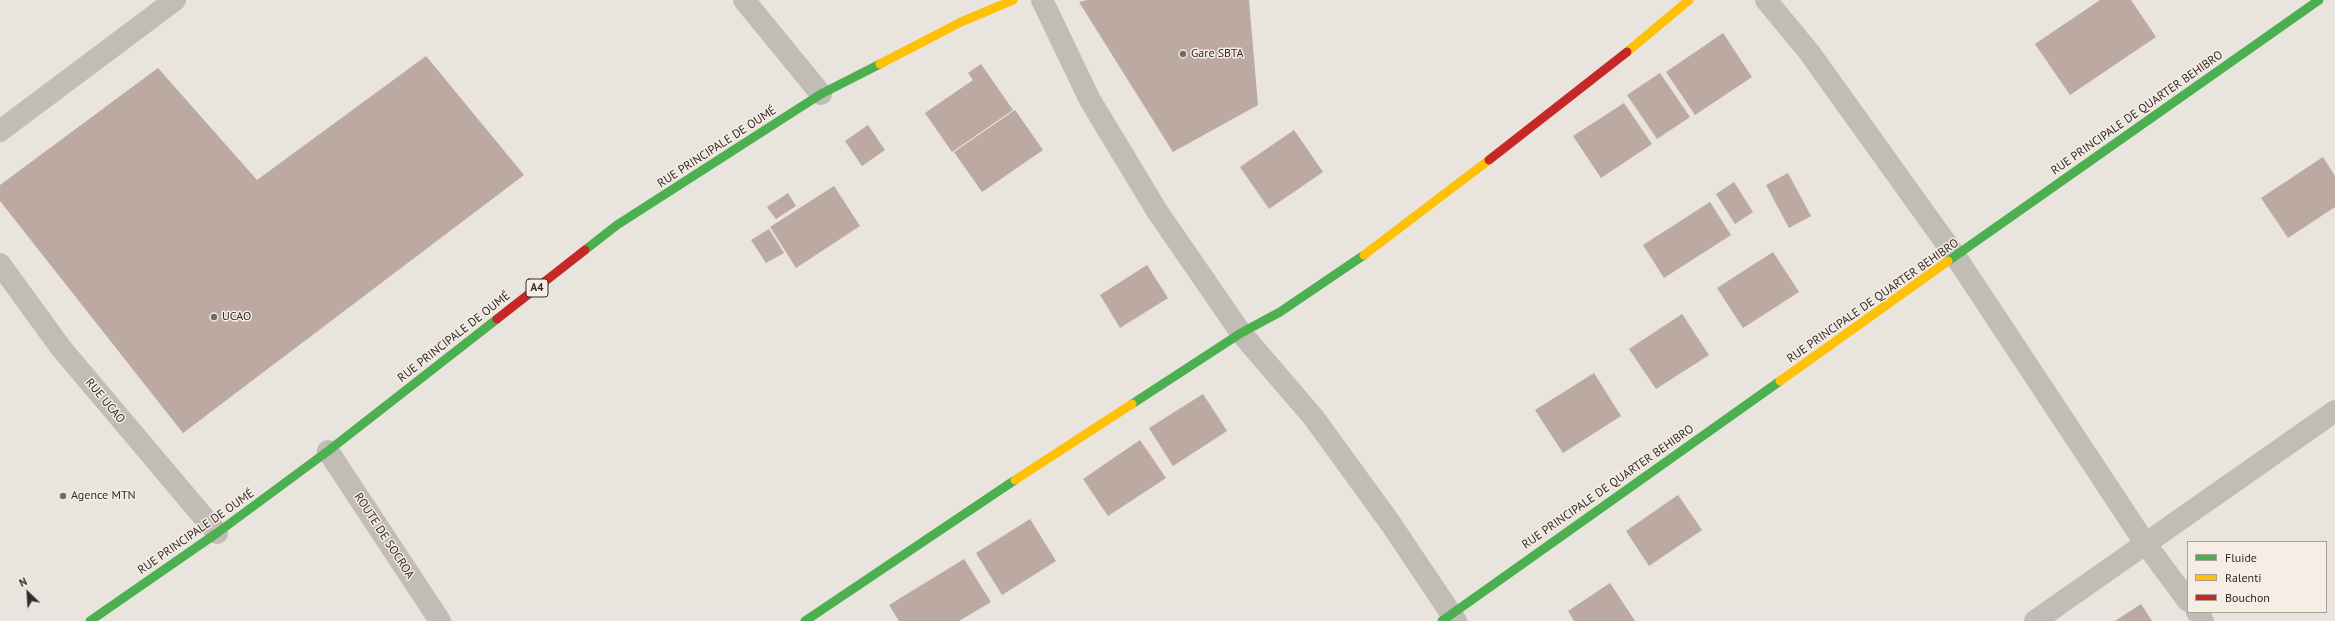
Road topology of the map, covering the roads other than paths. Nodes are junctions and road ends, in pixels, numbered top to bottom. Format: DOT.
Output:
graph roads {
  1 [pos="175,0"];
  2 [pos="744,0"];
  3 [pos="1013,0"];
  4 [pos="1042,0"];
  5 [pos="1689,0"];
  6 [pos="1766,0"];
  7 [pos="2319,0"];
  8 [pos="821,94"];
  9 [pos="0,131"];
  10 [pos="1956,257"];
  11 [pos="0,264"];
  12 [pos="1241,334"];
  13 [pos="2335,411"];
  14 [pos="328,451"];
  15 [pos="217,533"];
  16 [pos="2145,543"];
  17 [pos="2187,599"];
  18 [pos="2197,613"];
  19 [pos="1450,619"];
  20 [pos="90,621"];
  21 [pos="440,621"];
  22 [pos="805,621"];
  23 [pos="2034,621"];
  24 [pos="2203,621"];
  1 -- 9 [label="street"];
  2 -- 8 [label="street"];
  3 -- 8 [label="street, RUE PRINCIPALE DE OUMÉ / A4"];
  4 -- 12 [label="street"];
  5 -- 12 [label="street"];
  6 -- 10 [label="street"];
  7 -- 10 [label="street, RUE PRINCIPALE DE QUARTER BEHIBRO"];
  8 -- 14 [label="street, RUE PRINCIPALE DE OUMÉ / A4"];
  10 -- 16 [label="street"];
  10 -- 19 [label="street, RUE PRINCIPALE DE QUARTER BEHIBRO"];
  11 -- 15 [label="street, RUE UCAO"];
  12 -- 19 [label="street"];
  12 -- 22 [label="street"];
  13 -- 16 [label="street"];
  14 -- 15 [label="street, RUE PRINCIPALE DE OUMÉ / A4"];
  14 -- 21 [label="street, ROUTE DE SOCROA"];
  15 -- 20 [label="street, RUE PRINCIPALE DE OUMÉ / A4"];
  16 -- 17 [label="street"];
  16 -- 23 [label="street"];
  18 -- 24 [label="street"];
}
